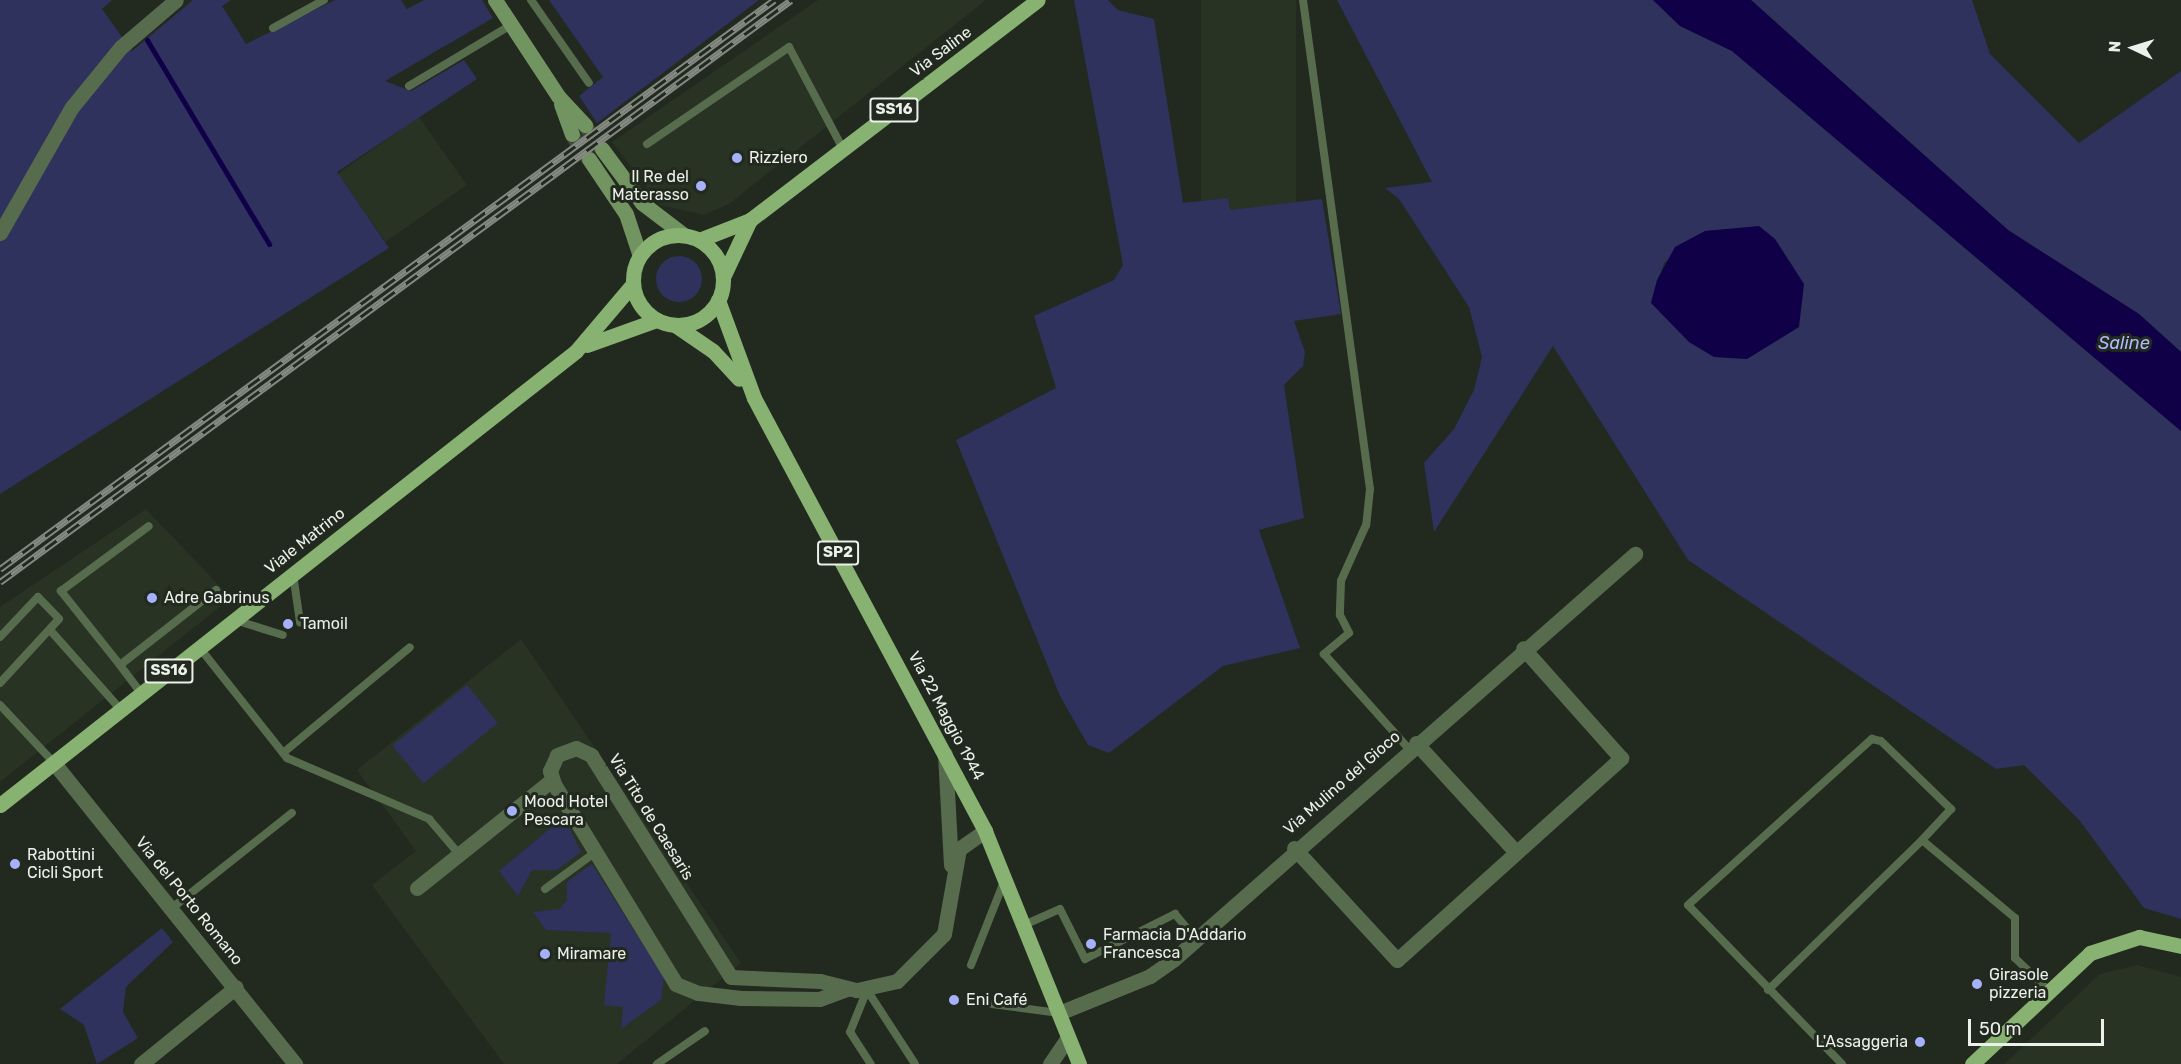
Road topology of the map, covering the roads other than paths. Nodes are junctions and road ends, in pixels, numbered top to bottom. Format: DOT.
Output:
graph roads {
  1 [pos="176,0"];
  2 [pos="324,0"];
  3 [pos="495,0"];
  4 [pos="531,0"];
  5 [pos="1038,0"];
  6 [pos="1303,0"];
  7 [pos="511,25"];
  8 [pos="273,28"];
  9 [pos="589,83"];
  10 [pos="409,86"];
  11 [pos="558,96"];
  12 [pos="585,125"];
  13 [pos="572,134"];
  14 [pos="647,144"];
  15 [pos="602,149"];
  16 [pos="843,149"];
  17 [pos="589,159"];
  18 [pos="750,220"];
  19 [pos="0,233"];
  20 [pos="692,238"];
  21 [pos="640,256"];
  22 [pos="723,277"];
  23 [pos="633,284"];
  24 [pos="718,300"];
  25 [pos="657,320"];
  26 [pos="675,325"];
  27 [pos="576,351"];
  28 [pos="754,398"];
  29 [pos="149,526"];
  30 [pos="1635,554"];
  31 [pos="293,574"];
  32 [pos="216,590"];
  33 [pos="235,620"];
  34 [pos="300,622"];
  35 [pos="50,630"];
  36 [pos="283,635"];
  37 [pos="0,637"];
  38 [pos="200,647"];
  39 [pos="410,647"];
  40 [pos="1522,648"];
  41 [pos="120,665"];
  42 [pos="0,683"];
  43 [pos="141,693"];
  44 [pos="0,705"];
  45 [pos="121,710"];
  46 [pos="1413,746"];
  47 [pos="945,748"];
  48 [pos="282,753"];
  49 [pos="54,762"];
  50 [pos="552,780"];
  51 [pos="0,805"];
  52 [pos="292,813"];
  53 [pos="985,831"];
  54 [pos="1922,840"];
  55 [pos="1294,848"];
  56 [pos="597,851"];
  57 [pos="458,852"];
  58 [pos="1516,852"];
  59 [pos="952,868"];
  60 [pos="1005,878"];
  61 [pos="417,888"];
  62 [pos="545,889"];
  63 [pos="172,908"];
  64 [pos="1024,924"];
  65 [pos="1196,939"];
  66 [pos="2181,946"];
  67 [pos="714,956"];
  68 [pos="971,965"];
  69 [pos="737,978"];
  70 [pos="236,987"];
  71 [pos="847,989"];
  72 [pos="867,990"];
  73 [pos="1768,990"];
  74 [pos="690,991"];
  75 [pos="2049,992"];
  76 [pos="737,997"];
  77 [pos="992,1004"];
  78 [pos="1059,1013"];
  79 [pos="705,1031"];
  80 [pos="1068,1036"];
  81 [pos="141,1064"];
  82 [pos="295,1064"];
  83 [pos="657,1064"];
  84 [pos="871,1064"];
  85 [pos="915,1064"];
  86 [pos="1050,1064"];
  87 [pos="1078,1064"];
  88 [pos="1842,1064"];
  89 [pos="1972,1064"];
  1 -- 19 [label="street"];
  2 -- 8 [label="lane"];
  3 -- 7 [label="street"];
  4 -- 9 [label="lane"];
  5 -- 16 [label="main road, Via Saline / SS16"];
  6 -- 46 [label="lane"];
  7 -- 10 [label="lane"];
  7 -- 11 [label="street"];
  11 -- 12 [label="street"];
  11 -- 13 [label="street"];
  14 -- 16 [label="lane"];
  15 -- 20 [label="street"];
  16 -- 18 [label="main road, Via Saline / SS16"];
  17 -- 21 [label="street"];
  18 -- 20 [label="main road, Via Saline / SS16"];
  18 -- 22 [label="main road, Via Saline / SS16"];
  20 -- 21 [label="main road, SS16"];
  20 -- 22 [label="main road"];
  21 -- 23 [label="main road, SS16"];
  22 -- 24 [label="main road, SS16"];
  23 -- 25 [label="main road"];
  23 -- 27 [label="main road, Viale Matrino / SS16"];
  24 -- 26 [label="main road"];
  24 -- 28 [label="main road, Via 22 Maggio 1944 / SP2"];
  25 -- 26 [label="main road"];
  25 -- 27 [label="main road, Viale Matrino / SS16"];
  26 -- 28 [label="main road, Via 22 Maggio 1944 / SP2"];
  27 -- 31 [label="main road, Viale Matrino / SS16"];
  28 -- 47 [label="main road, Via 22 Maggio 1944 / SP2"];
  29 -- 41 [label="lane"];
  30 -- 40 [label="street, Via Mulino del Gioco"];
  31 -- 33 [label="main road, Viale Matrino / SS16"];
  31 -- 34 [label="lane"];
  32 -- 41 [label="lane"];
  33 -- 36 [label="lane"];
  33 -- 38 [label="main road, Viale Matrino / SS16"];
  35 -- 37 [label="lane"];
  35 -- 42 [label="lane"];
  35 -- 45 [label="lane"];
  38 -- 43 [label="main road, Viale Matrino / SS16"];
  38 -- 48 [label="lane"];
  39 -- 48 [label="lane"];
  40 -- 46 [label="street, Via Mulino del Gioco"];
  40 -- 58 [label="street"];
  41 -- 43 [label="lane"];
  43 -- 45 [label="main road, Viale Matrino / SS16"];
  44 -- 49 [label="lane"];
  45 -- 49 [label="main road, Viale Matrino / SS16"];
  46 -- 55 [label="street, Via Mulino del Gioco"];
  46 -- 58 [label="street"];
  47 -- 53 [label="main road, Via 22 Maggio 1944 / SP2"];
  47 -- 59 [label="street"];
  48 -- 57 [label="lane"];
  49 -- 51 [label="main road, Viale Matrino / SS16"];
  49 -- 63 [label="street, Via del Porto Romano"];
  50 -- 56 [label="street"];
  50 -- 57 [label="street"];
  50 -- 67 [label="street, Via Tito de Caesaris"];
  52 -- 63 [label="lane"];
  53 -- 59 [label="street"];
  53 -- 60 [label="main road, Via 22 Maggio 1944 / SP2"];
  54 -- 73 [label="lane"];
  54 -- 73 [label="lane"];
  54 -- 75 [label="lane"];
  55 -- 58 [label="street"];
  55 -- 65 [label="street, Via Mulino del Gioco"];
  56 -- 62 [label="lane"];
  56 -- 74 [label="street"];
  57 -- 61 [label="street"];
  59 -- 72 [label="street"];
  60 -- 64 [label="main road, Via 22 Maggio 1944 / SP2"];
  60 -- 68 [label="lane"];
  63 -- 70 [label="street, Via del Porto Romano"];
  64 -- 65 [label="lane"];
  64 -- 78 [label="main road, Via 22 Maggio 1944 / SP2"];
  65 -- 78 [label="street, Via Mulino del Gioco"];
  66 -- 75 [label="main road"];
  67 -- 69 [label="street, Via Tito de Caesaris"];
  67 -- 74 [label="street"];
  69 -- 71 [label="street"];
  69 -- 76 [label="street"];
  70 -- 81 [label="street"];
  70 -- 82 [label="street, Via del Porto Romano"];
  71 -- 72 [label="street"];
  71 -- 76 [label="street"];
  72 -- 84 [label="lane"];
  72 -- 85 [label="lane"];
  73 -- 88 [label="lane"];
  74 -- 76 [label="street"];
  75 -- 89 [label="main road"];
  77 -- 78 [label="lane"];
  78 -- 80 [label="main road, Via 22 Maggio 1944 / SP2"];
  79 -- 83 [label="lane"];
  80 -- 86 [label="street"];
  80 -- 87 [label="main road, Via 22 Maggio 1944 / SP2"];
}
